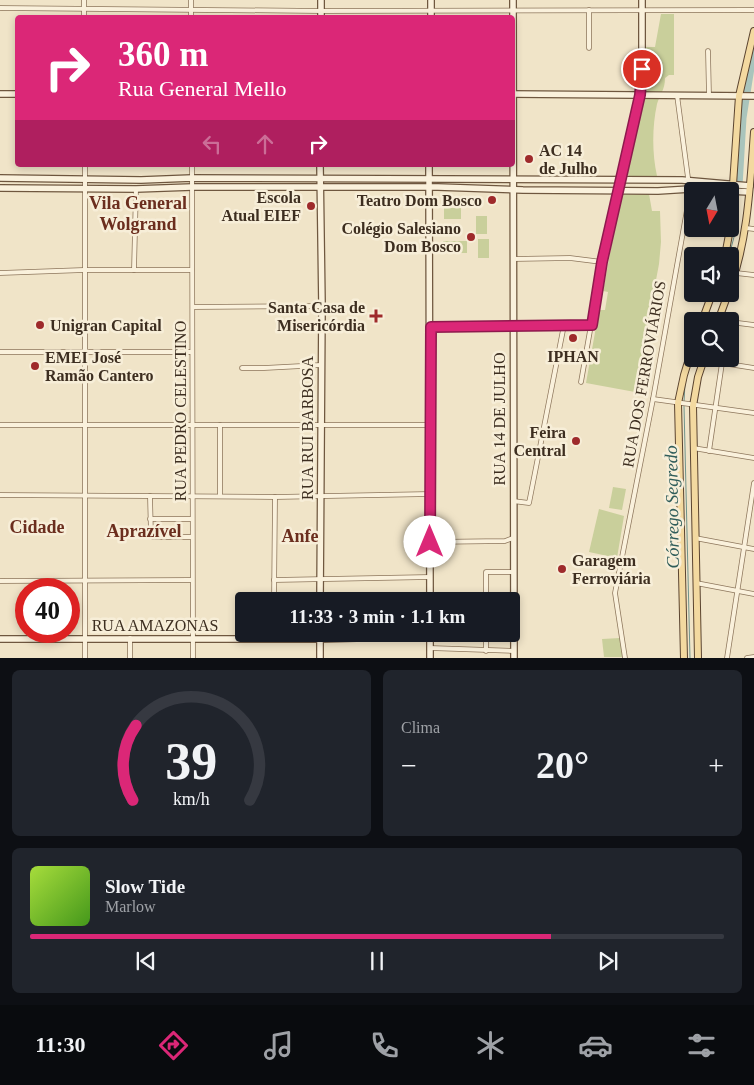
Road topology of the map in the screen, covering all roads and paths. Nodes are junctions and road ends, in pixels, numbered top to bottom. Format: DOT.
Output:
graph roads {
  1 [pos="84,0"];
  2 [pos="191,0"];
  3 [pos="321,0"];
  4 [pos="431,0"];
  5 [pos="513,0"];
  6 [pos="642,0"];
  7 [pos="0,8"];
  8 [pos="84,9"];
  9 [pos="191,10"];
  10 [pos="513,10"];
  11 [pos="589,10"];
  12 [pos="642,10"];
  13 [pos="754,10"];
  14 [pos="321,14"];
  15 [pos="431,14"];
  16 [pos="84,15"];
  17 [pos="191,15"];
  18 [pos="513,15"];
  19 [pos="754,31"];
  20 [pos="589,48"];
  21 [pos="708,51"];
  22 [pos="0,94"];
  23 [pos="15,94"];
  24 [pos="515,94"];
  25 [pos="640,95"];
  26 [pos="677,95"];
  27 [pos="709,96"];
  28 [pos="742,96"];
  29 [pos="754,96"];
  30 [pos="754,132"];
  31 [pos="754,144"];
  32 [pos="85,167"];
  33 [pos="192,167"];
  34 [pos="320,167"];
  35 [pos="429,167"];
  36 [pos="513,167"];
  37 [pos="0,178"];
  38 [pos="192,178"];
  39 [pos="320,178"];
  40 [pos="429,178"];
  41 [pos="86,180"];
  42 [pos="141,180"];
  43 [pos="513,180"];
  44 [pos="688,180"];
  45 [pos="621,181"];
  46 [pos="702,182"];
  47 [pos="736,182"];
  48 [pos="192,187"];
  49 [pos="320,187"];
  50 [pos="429,187"];
  51 [pos="0,188"];
  52 [pos="749,188"];
  53 [pos="85,189"];
  54 [pos="136,189"];
  55 [pos="684,189"];
  56 [pos="513,190"];
  57 [pos="619,190"];
  58 [pos="684,223"];
  59 [pos="746,228"];
  60 [pos="754,229"];
  61 [pos="513,258"];
  62 [pos="739,260"];
  63 [pos="602,262"];
  64 [pos="84,270"];
  65 [pos="134,270"];
  66 [pos="192,270"];
  67 [pos="0,273"];
  68 [pos="739,273"];
  69 [pos="754,275"];
  70 [pos="322,306"];
  71 [pos="193,307"];
  72 [pos="739,323"];
  73 [pos="564,325"];
  74 [pos="592,325"];
  75 [pos="754,325"];
  76 [pos="513,326"];
  77 [pos="431,327"];
  78 [pos="0,352"];
  79 [pos="84,352"];
  80 [pos="192,352"];
  81 [pos="321,365"];
  82 [pos="739,366"];
  83 [pos="686,367"];
  84 [pos="702,367"];
  85 [pos="721,367"];
  86 [pos="242,368"];
  87 [pos="754,368"];
  88 [pos="581,382"];
  89 [pos="653,399"];
  90 [pos="679,403"];
  91 [pos="692,406"];
  92 [pos="715,409"];
  93 [pos="754,413"];
  94 [pos="0,425"];
  95 [pos="85,425"];
  96 [pos="192,425"];
  97 [pos="220,425"];
  98 [pos="430,425"];
  99 [pos="321,426"];
  100 [pos="693,448"];
  101 [pos="709,451"];
  102 [pos="754,458"];
  103 [pos="754,483"];
  104 [pos="430,494"];
  105 [pos="0,495"];
  106 [pos="85,496"];
  107 [pos="150,496"];
  108 [pos="192,496"];
  109 [pos="220,496"];
  110 [pos="320,496"];
  111 [pos="274,497"];
  112 [pos="513,501"];
  113 [pos="753,504"];
  114 [pos="150,519"];
  115 [pos="192,519"];
  116 [pos="192,536"];
  117 [pos="513,538"];
  118 [pos="695,538"];
  119 [pos="430,542"];
  120 [pos="743,547"];
  121 [pos="754,549"];
  122 [pos="514,572"];
  123 [pos="430,577"];
  124 [pos="85,580"];
  125 [pos="191,580"];
  126 [pos="274,580"];
  127 [pos="320,580"];
  128 [pos="0,581"];
  129 [pos="696,583"];
  130 [pos="737,591"];
  131 [pos="274,592"];
  132 [pos="320,592"];
  133 [pos="430,592"];
  134 [pos="486,592"];
  135 [pos="754,594"];
  136 [pos="235,637"];
  137 [pos="130,638"];
  138 [pos="0,639"];
  139 [pos="85,639"];
  140 [pos="192,639"];
  141 [pos="320,642"];
  142 [pos="430,642"];
  143 [pos="486,642"];
  144 [pos="430,648"];
  145 [pos="486,651"];
  146 [pos="514,654"];
  147 [pos="754,656"];
  148 [pos="85,658"];
  149 [pos="130,658"];
  150 [pos="193,658"];
  151 [pos="320,658"];
  152 [pos="430,658"];
  153 [pos="625,658"];
  154 [pos="684,658"];
  155 [pos="698,658"];
  156 [pos="727,658"];
  157 [pos="747,658"];
  1 -- 8 [label="street"];
  2 -- 9 [label="street"];
  3 -- 14 [label="street"];
  4 -- 15 [label="street"];
  5 -- 10 [label="street, RUA 14 DE JULHO"];
  6 -- 12 [label="street"];
  7 -- 8 [label="street"];
  8 -- 9 [label="street"];
  8 -- 16 [label="street"];
  9 -- 14 [label="street"];
  9 -- 17 [label="street"];
  10 -- 11 [label="street"];
  10 -- 15 [label="street"];
  10 -- 18 [label="street, RUA 14 DE JULHO"];
  11 -- 12 [label="street"];
  11 -- 20 [label="street"];
  12 -- 13 [label="street"];
  12 -- 25 [label="street"];
  14 -- 15 [label="street"];
  19 -- 28 [label="main road"];
  21 -- 27 [label="street"];
  22 -- 23 [label="street"];
  24 -- 25 [label="street"];
  25 -- 26 [label="street"];
  25 -- 45 [label="street"];
  26 -- 27 [label="street"];
  26 -- 44 [label="street, RUA DOS FERROVIÁRIOS"];
  27 -- 28 [label="street"];
  28 -- 29 [label="street"];
  28 -- 47 [label="main road"];
  30 -- 31 [label="main road"];
  31 -- 52 [label="main road"];
  32 -- 41 [label="street"];
  33 -- 38 [label="street, RUA PEDRO CELESTINO"];
  34 -- 39 [label="street, RUA RUI BARBOSA"];
  35 -- 40 [label="street"];
  36 -- 43 [label="street, RUA 14 DE JULHO"];
  37 -- 41 [label="street"];
  38 -- 39 [label="street"];
  38 -- 42 [label="street"];
  38 -- 48 [label="street, RUA PEDRO CELESTINO"];
  39 -- 40 [label="street"];
  39 -- 49 [label="street, RUA RUI BARBOSA"];
  40 -- 43 [label="street"];
  40 -- 50 [label="street"];
  41 -- 42 [label="street"];
  41 -- 53 [label="street"];
  42 -- 54 [label="street"];
  43 -- 45 [label="street"];
  43 -- 56 [label="street, RUA 14 DE JULHO"];
  44 -- 45 [label="street"];
  44 -- 46 [label="street"];
  45 -- 57 [label="street"];
  48 -- 49 [label="street"];
  48 -- 54 [label="street"];
  48 -- 66 [label="street, RUA PEDRO CELESTINO"];
  49 -- 50 [label="street"];
  49 -- 70 [label="street, RUA RUI BARBOSA"];
  50 -- 56 [label="street"];
  50 -- 77 [label="street"];
  51 -- 53 [label="street"];
  52 -- 59 [label="main road"];
  53 -- 54 [label="street"];
  53 -- 64 [label="street"];
  54 -- 65 [label="street"];
  55 -- 57 [label="street"];
  56 -- 57 [label="street"];
  56 -- 61 [label="street, RUA 14 DE JULHO"];
  57 -- 63 [label="street"];
  58 -- 89 [label="street, RUA DOS FERROVIÁRIOS"];
  59 -- 60 [label="street"];
  59 -- 62 [label="main road"];
  61 -- 63 [label="street"];
  61 -- 76 [label="street, RUA 14 DE JULHO"];
  63 -- 74 [label="street"];
  64 -- 65 [label="street"];
  64 -- 67 [label="street"];
  64 -- 79 [label="street"];
  65 -- 66 [label="street"];
  66 -- 71 [label="street, RUA PEDRO CELESTINO"];
  68 -- 69 [label="street"];
  70 -- 71 [label="street"];
  70 -- 81 [label="street, RUA RUI BARBOSA"];
  71 -- 80 [label="street, RUA PEDRO CELESTINO"];
  72 -- 75 [label="street"];
  73 -- 74 [label="street"];
  73 -- 76 [label="street"];
  73 -- 112 [label="street"];
  74 -- 88 [label="street"];
  76 -- 77 [label="street"];
  76 -- 112 [label="street, RUA 14 DE JULHO"];
  77 -- 98 [label="street"];
  78 -- 79 [label="street"];
  79 -- 80 [label="street"];
  79 -- 95 [label="street"];
  80 -- 96 [label="street, RUA PEDRO CELESTINO"];
  81 -- 86 [label="street"];
  81 -- 99 [label="street, RUA RUI BARBOSA"];
  82 -- 87 [label="street"];
  83 -- 90 [label="main road"];
  84 -- 91 [label="main road"];
  85 -- 92 [label="street"];
  89 -- 90 [label="street"];
  89 -- 153 [label="street, RUA DOS FERROVIÁRIOS"];
  90 -- 91 [label="street"];
  90 -- 154 [label="main road"];
  91 -- 92 [label="street"];
  91 -- 100 [label="main road"];
  92 -- 93 [label="street"];
  92 -- 101 [label="street"];
  94 -- 95 [label="street"];
  95 -- 96 [label="street"];
  95 -- 106 [label="street"];
  96 -- 97 [label="street"];
  96 -- 108 [label="street, RUA PEDRO CELESTINO"];
  97 -- 99 [label="street"];
  97 -- 109 [label="street"];
  98 -- 99 [label="street"];
  98 -- 104 [label="street"];
  99 -- 110 [label="street, RUA RUI BARBOSA"];
  100 -- 101 [label="street"];
  100 -- 118 [label="main road"];
  101 -- 102 [label="street"];
  103 -- 113 [label="street"];
  104 -- 110 [label="street"];
  104 -- 119 [label="street"];
  105 -- 106 [label="street"];
  106 -- 107 [label="street"];
  106 -- 124 [label="street"];
  107 -- 108 [label="street"];
  107 -- 114 [label="street"];
  108 -- 109 [label="street"];
  108 -- 115 [label="street, RUA PEDRO CELESTINO"];
  109 -- 111 [label="street"];
  110 -- 111 [label="street"];
  110 -- 127 [label="street, RUA RUI BARBOSA"];
  111 -- 126 [label="street"];
  112 -- 117 [label="street, RUA 14 DE JULHO"];
  113 -- 120 [label="street"];
  114 -- 115 [label="street"];
  114 -- 116 [label="street"];
  115 -- 116 [label="street, RUA PEDRO CELESTINO"];
  116 -- 125 [label="street, RUA PEDRO CELESTINO"];
  117 -- 119 [label="street"];
  117 -- 122 [label="street, RUA 14 DE JULHO"];
  118 -- 120 [label="street"];
  118 -- 129 [label="main road"];
  119 -- 123 [label="street"];
  120 -- 121 [label="street"];
  120 -- 130 [label="street"];
  122 -- 134 [label="street"];
  122 -- 146 [label="street, RUA 14 DE JULHO"];
  123 -- 127 [label="street"];
  123 -- 133 [label="street"];
  124 -- 125 [label="street"];
  124 -- 128 [label="street"];
  124 -- 139 [label="street"];
  125 -- 140 [label="street, RUA PEDRO CELESTINO"];
  126 -- 127 [label="street"];
  126 -- 131 [label="street"];
  127 -- 132 [label="street, RUA RUI BARBOSA"];
  129 -- 130 [label="street"];
  129 -- 155 [label="main road"];
  130 -- 135 [label="street"];
  130 -- 156 [label="street"];
  136 -- 140 [label="street, RUA AMAZONAS"];
  137 -- 139 [label="street, RUA AMAZONAS"];
  137 -- 140 [label="street, RUA AMAZONAS"];
  137 -- 149 [label="street"];
  138 -- 139 [label="street, RUA AMAZONAS"];
  139 -- 148 [label="street"];
  140 -- 150 [label="street, RUA PEDRO CELESTINO"];
  141 -- 151 [label="street"];
  142 -- 144 [label="street"];
  143 -- 145 [label="street"];
  144 -- 145 [label="street"];
  144 -- 152 [label="street"];
  145 -- 146 [label="street"];
  147 -- 157 [label="street"];
}
